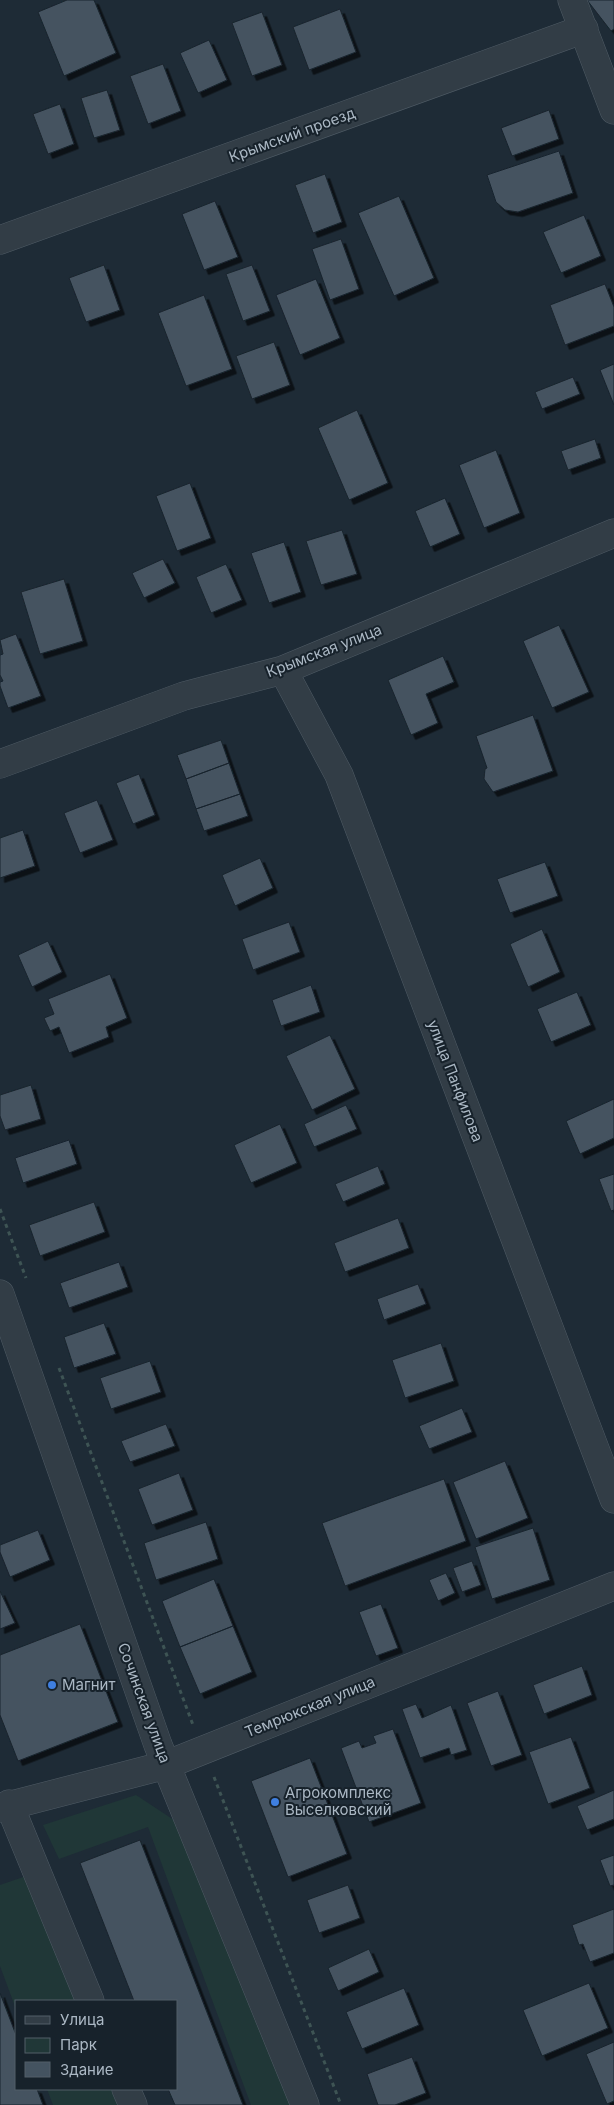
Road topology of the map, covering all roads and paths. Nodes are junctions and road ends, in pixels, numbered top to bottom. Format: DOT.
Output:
graph roads {
  1 [pos="572,0"];
  2 [pos="584,29"];
  3 [pos="614,110"];
  4 [pos="0,240"];
  5 [pos="614,533"];
  6 [pos="283,670"];
  7 [pos="0,764"];
  8 [pos="0,1209"];
  9 [pos="28,1284"];
  10 [pos="0,1294"];
  11 [pos="56,1358"];
  12 [pos="614,1499"];
  13 [pos="614,1586"];
  14 [pos="203,1750"];
  15 [pos="166,1764"];
  16 [pos="5,1806"];
  17 [pos="90,2000"];
  18 [pos="126,2090"];
  19 [pos="133,2105"];
  20 [pos="305,2105"];
  21 [pos="341,2105"];
  1 -- 2 [label="street"];
  2 -- 3 [label="street"];
  2 -- 4 [label="street, Крымский проезд"];
  5 -- 6 [label="street, Крымская улица"];
  6 -- 7 [label="street, Крымская улица"];
  6 -- 12 [label="street, улица Панфилова"];
  8 -- 9 [label="path"];
  10 -- 15 [label="street, Сочинская улица"];
  11 -- 14 [label="path"];
  13 -- 14 [label="street, Темрюкская улица"];
  14 -- 15 [label="street, Темрюкская улица"];
  14 -- 21 [label="path"];
  15 -- 16 [label="street, Темрюкская улица"];
  15 -- 20 [label="street, Сочинская улица"];
  16 -- 17 [label="street"];
  18 -- 19 [label="street"];
}
